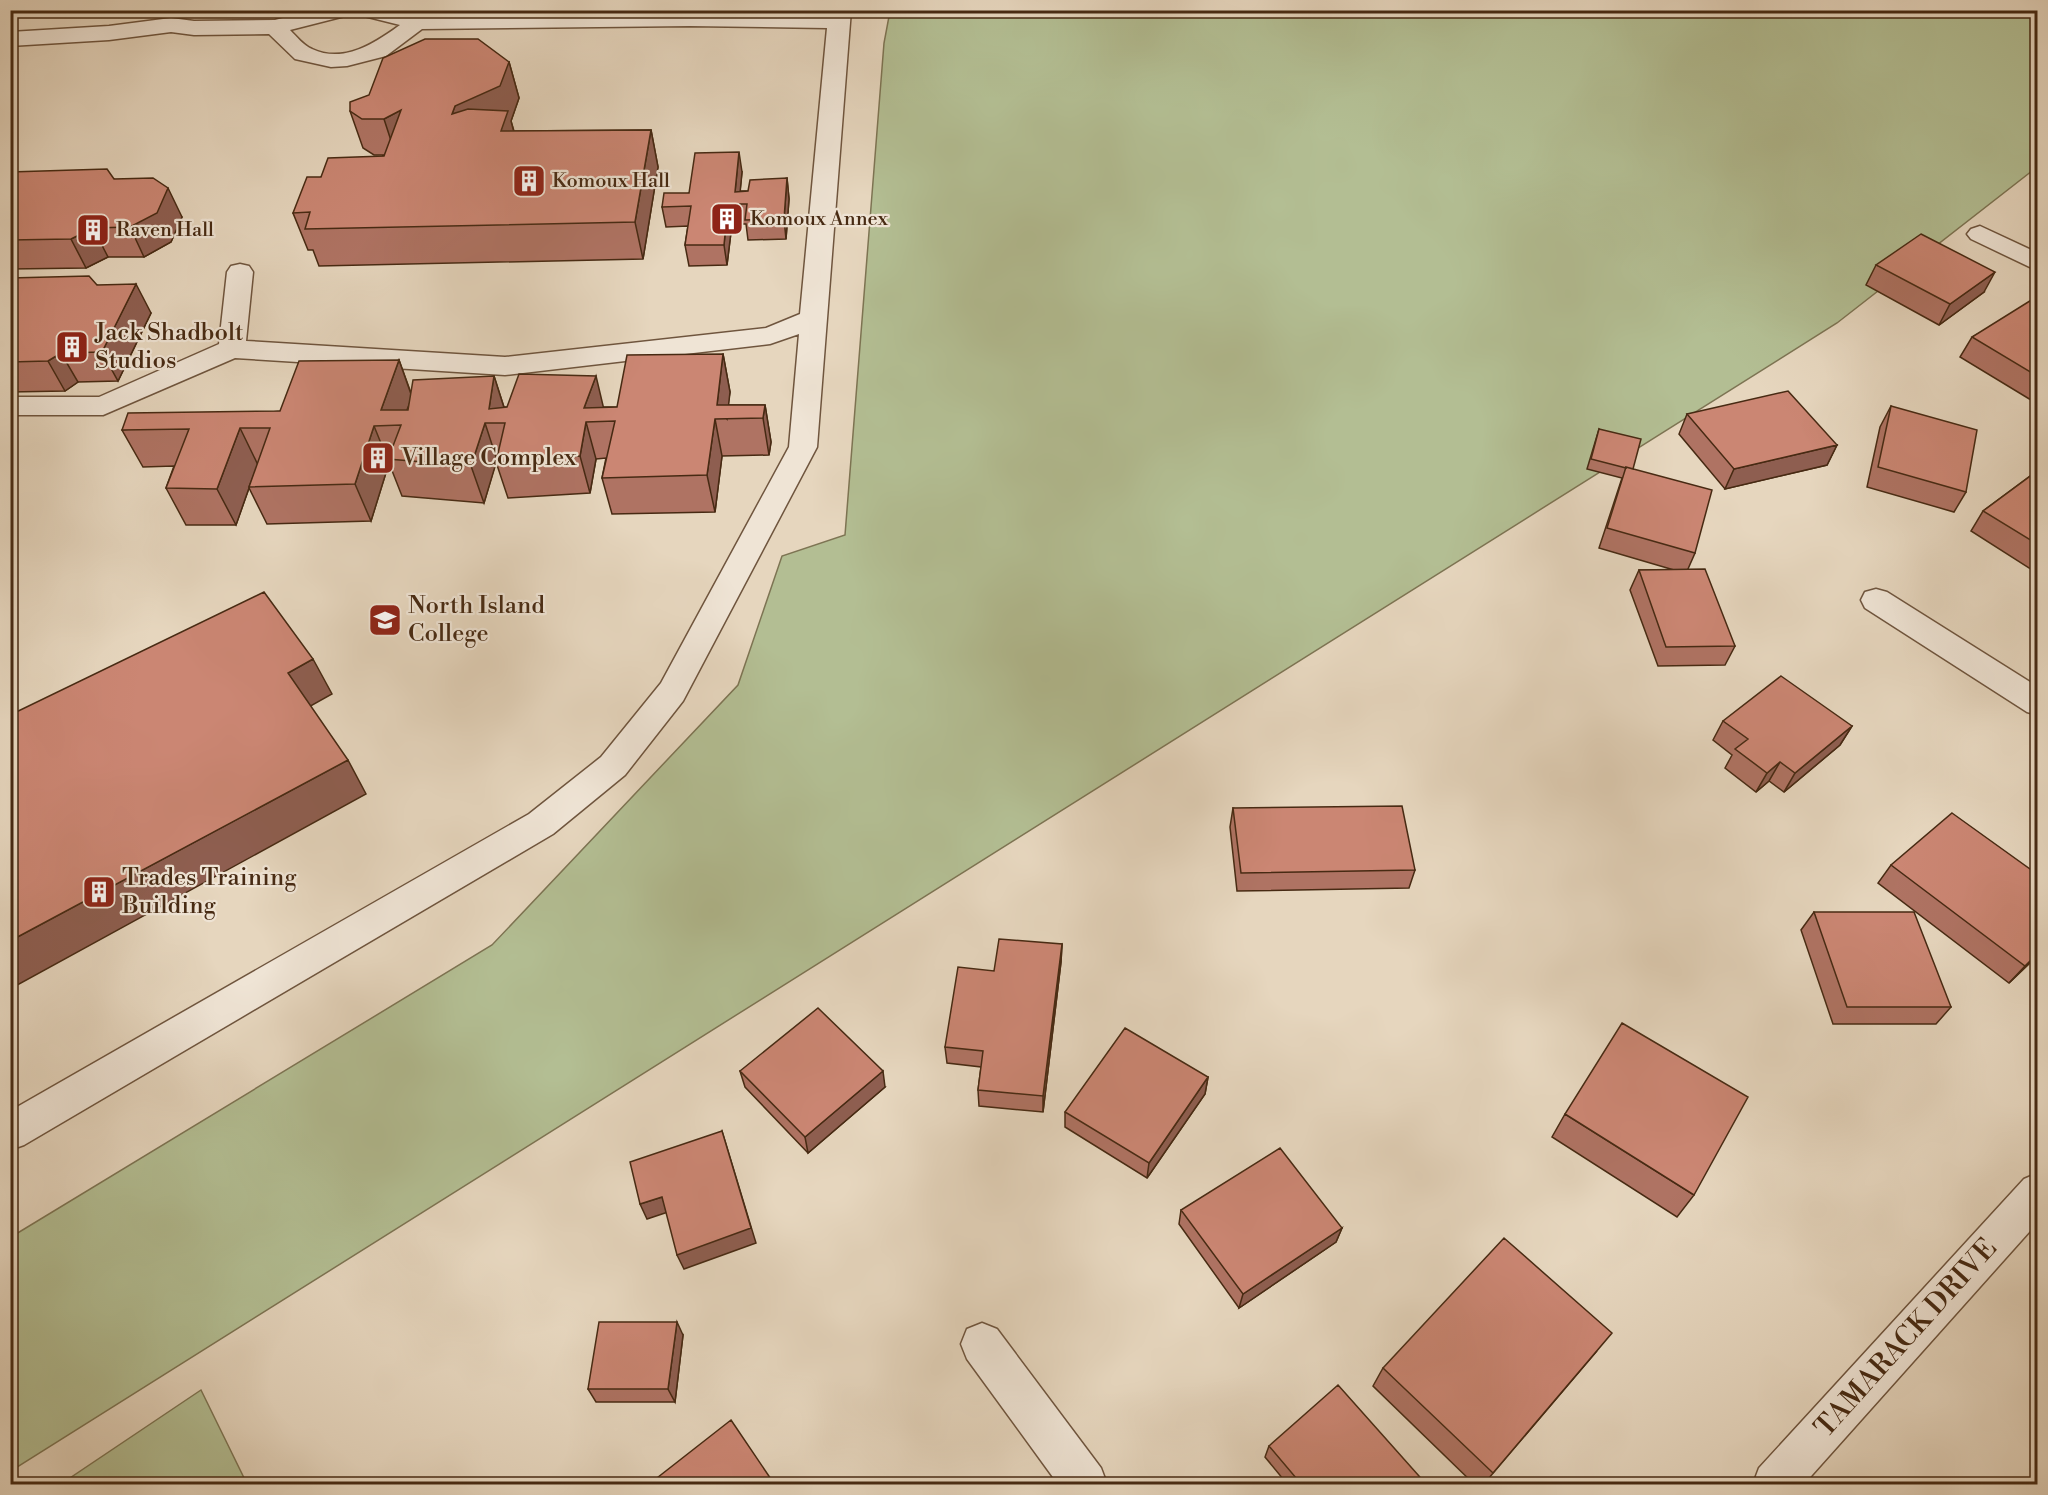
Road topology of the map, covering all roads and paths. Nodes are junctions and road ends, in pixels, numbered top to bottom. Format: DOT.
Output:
graph roads {
  1 [pos="341,10"];
  2 [pos="368,10"];
  3 [pos="691,15"];
  4 [pos="601,16"];
  5 [pos="840,16"];
  6 [pos="174,18"];
  7 [pos="417,23"];
  8 [pos="275,27"];
  9 [pos="10,39"];
  10 [pos="1980,234"];
  11 [pos="2037,263"];
  12 [pos="240,272"];
  13 [pos="813,319"];
  14 [pos="232,349"];
  15 [pos="10,406"];
  16 [pos="1876,600"];
  17 [pos="2037,703"];
  18 [pos="10,1132"];
  19 [pos="2037,1191"];
  20 [pos="982,1344"];
  21 [pos="1085,1485"];
  22 [pos="1775,1485"];
  1 -- 8 [label="street"];
  2 -- 7 [label="street"];
  3 -- 4 [label="street"];
  3 -- 5 [label="street"];
  4 -- 7 [label="street"];
  5 -- 13 [label="street"];
  6 -- 8 [label="street"];
  6 -- 9 [label="street"];
  7 -- 8 [label="street"];
  10 -- 11 [label="street"];
  12 -- 14 [label="street"];
  13 -- 14 [label="street"];
  13 -- 18 [label="street"];
  14 -- 15 [label="street"];
  16 -- 17 [label="street"];
  19 -- 22 [label="street, TAMARACK DRIVE"];
  20 -- 21 [label="street"];
}
